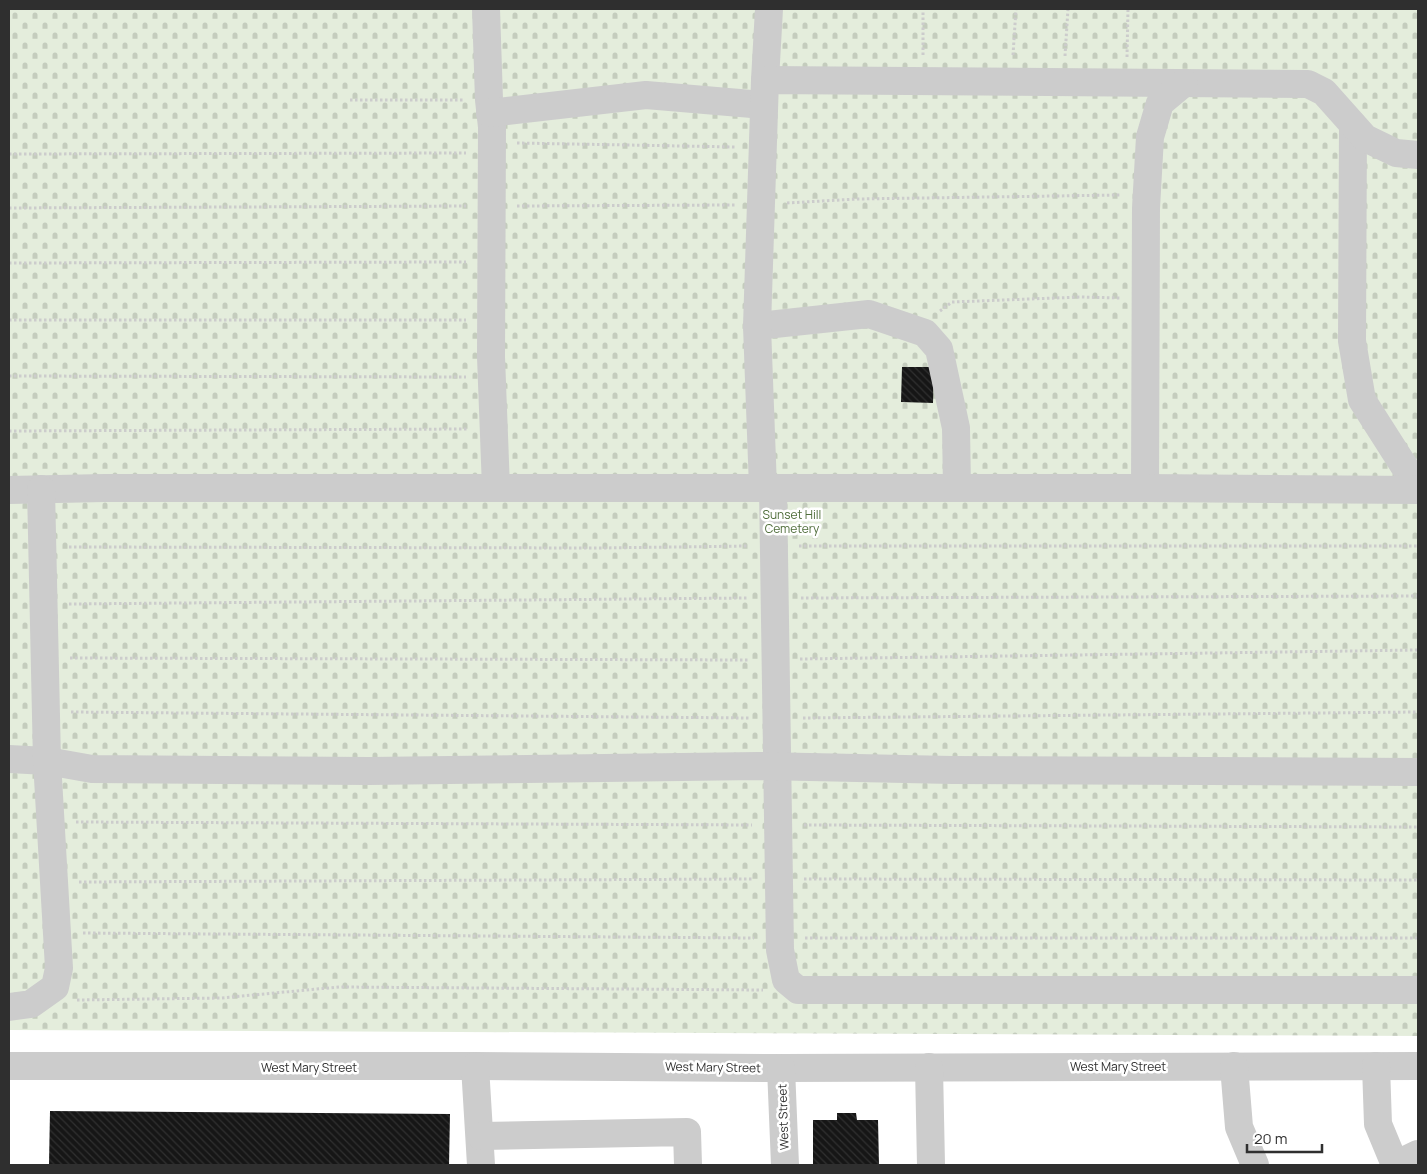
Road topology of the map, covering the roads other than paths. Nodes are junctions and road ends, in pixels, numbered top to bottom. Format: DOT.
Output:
graph roads {
  1 [pos="486,9"];
  2 [pos="769,9"];
  3 [pos="1184,83"];
  4 [pos="764,92"];
  5 [pos="490,106"];
  6 [pos="1353,125"];
  7 [pos="1418,155"];
  8 [pos="757,326"];
  9 [pos="1418,483"];
  10 [pos="496,488"];
  11 [pos="768,488"];
  12 [pos="956,488"];
  13 [pos="1145,488"];
  14 [pos="41,489"];
  15 [pos="9,490"];
  16 [pos="1418,490"];
  17 [pos="9,759"];
  18 [pos="47,762"];
  19 [pos="778,767"];
  20 [pos="1418,772"];
  21 [pos="1418,990"];
  22 [pos="9,1007"];
  23 [pos="9,1066"];
  24 [pos="475,1066"];
  25 [pos="1234,1066"];
  26 [pos="1376,1066"];
  27 [pos="1418,1066"];
  28 [pos="781,1068"];
  29 [pos="929,1068"];
  30 [pos="481,1136"];
  31 [pos="1402,1161"];
  32 [pos="481,1165"];
  33 [pos="688,1165"];
  34 [pos="785,1165"];
  35 [pos="931,1165"];
  36 [pos="1255,1165"];
  1 -- 5 [label="street"];
  2 -- 4 [label="street"];
  3 -- 4 [label="street"];
  3 -- 6 [label="street"];
  3 -- 13 [label="street"];
  4 -- 5 [label="street"];
  4 -- 8 [label="street"];
  5 -- 10 [label="street"];
  6 -- 7 [label="street"];
  6 -- 9 [label="street"];
  8 -- 11 [label="street"];
  8 -- 12 [label="street"];
  10 -- 11 [label="street"];
  10 -- 14 [label="street"];
  11 -- 12 [label="street"];
  11 -- 19 [label="street"];
  12 -- 13 [label="street"];
  13 -- 16 [label="street"];
  14 -- 15 [label="street"];
  14 -- 18 [label="street"];
  17 -- 18 [label="street"];
  18 -- 19 [label="street"];
  18 -- 22 [label="street"];
  19 -- 20 [label="street"];
  19 -- 21 [label="street"];
  23 -- 24 [label="street, West Mary Street"];
  24 -- 28 [label="street, West Mary Street"];
  24 -- 30 [label="street"];
  25 -- 26 [label="street, West Mary Street"];
  25 -- 29 [label="street, West Mary Street"];
  25 -- 36 [label="street"];
  26 -- 27 [label="street, West Mary Street"];
  26 -- 31 [label="street"];
  28 -- 29 [label="street, West Mary Street"];
  28 -- 34 [label="street, West Street"];
  29 -- 35 [label="street"];
  30 -- 32 [label="street"];
  30 -- 33 [label="street"];
}
